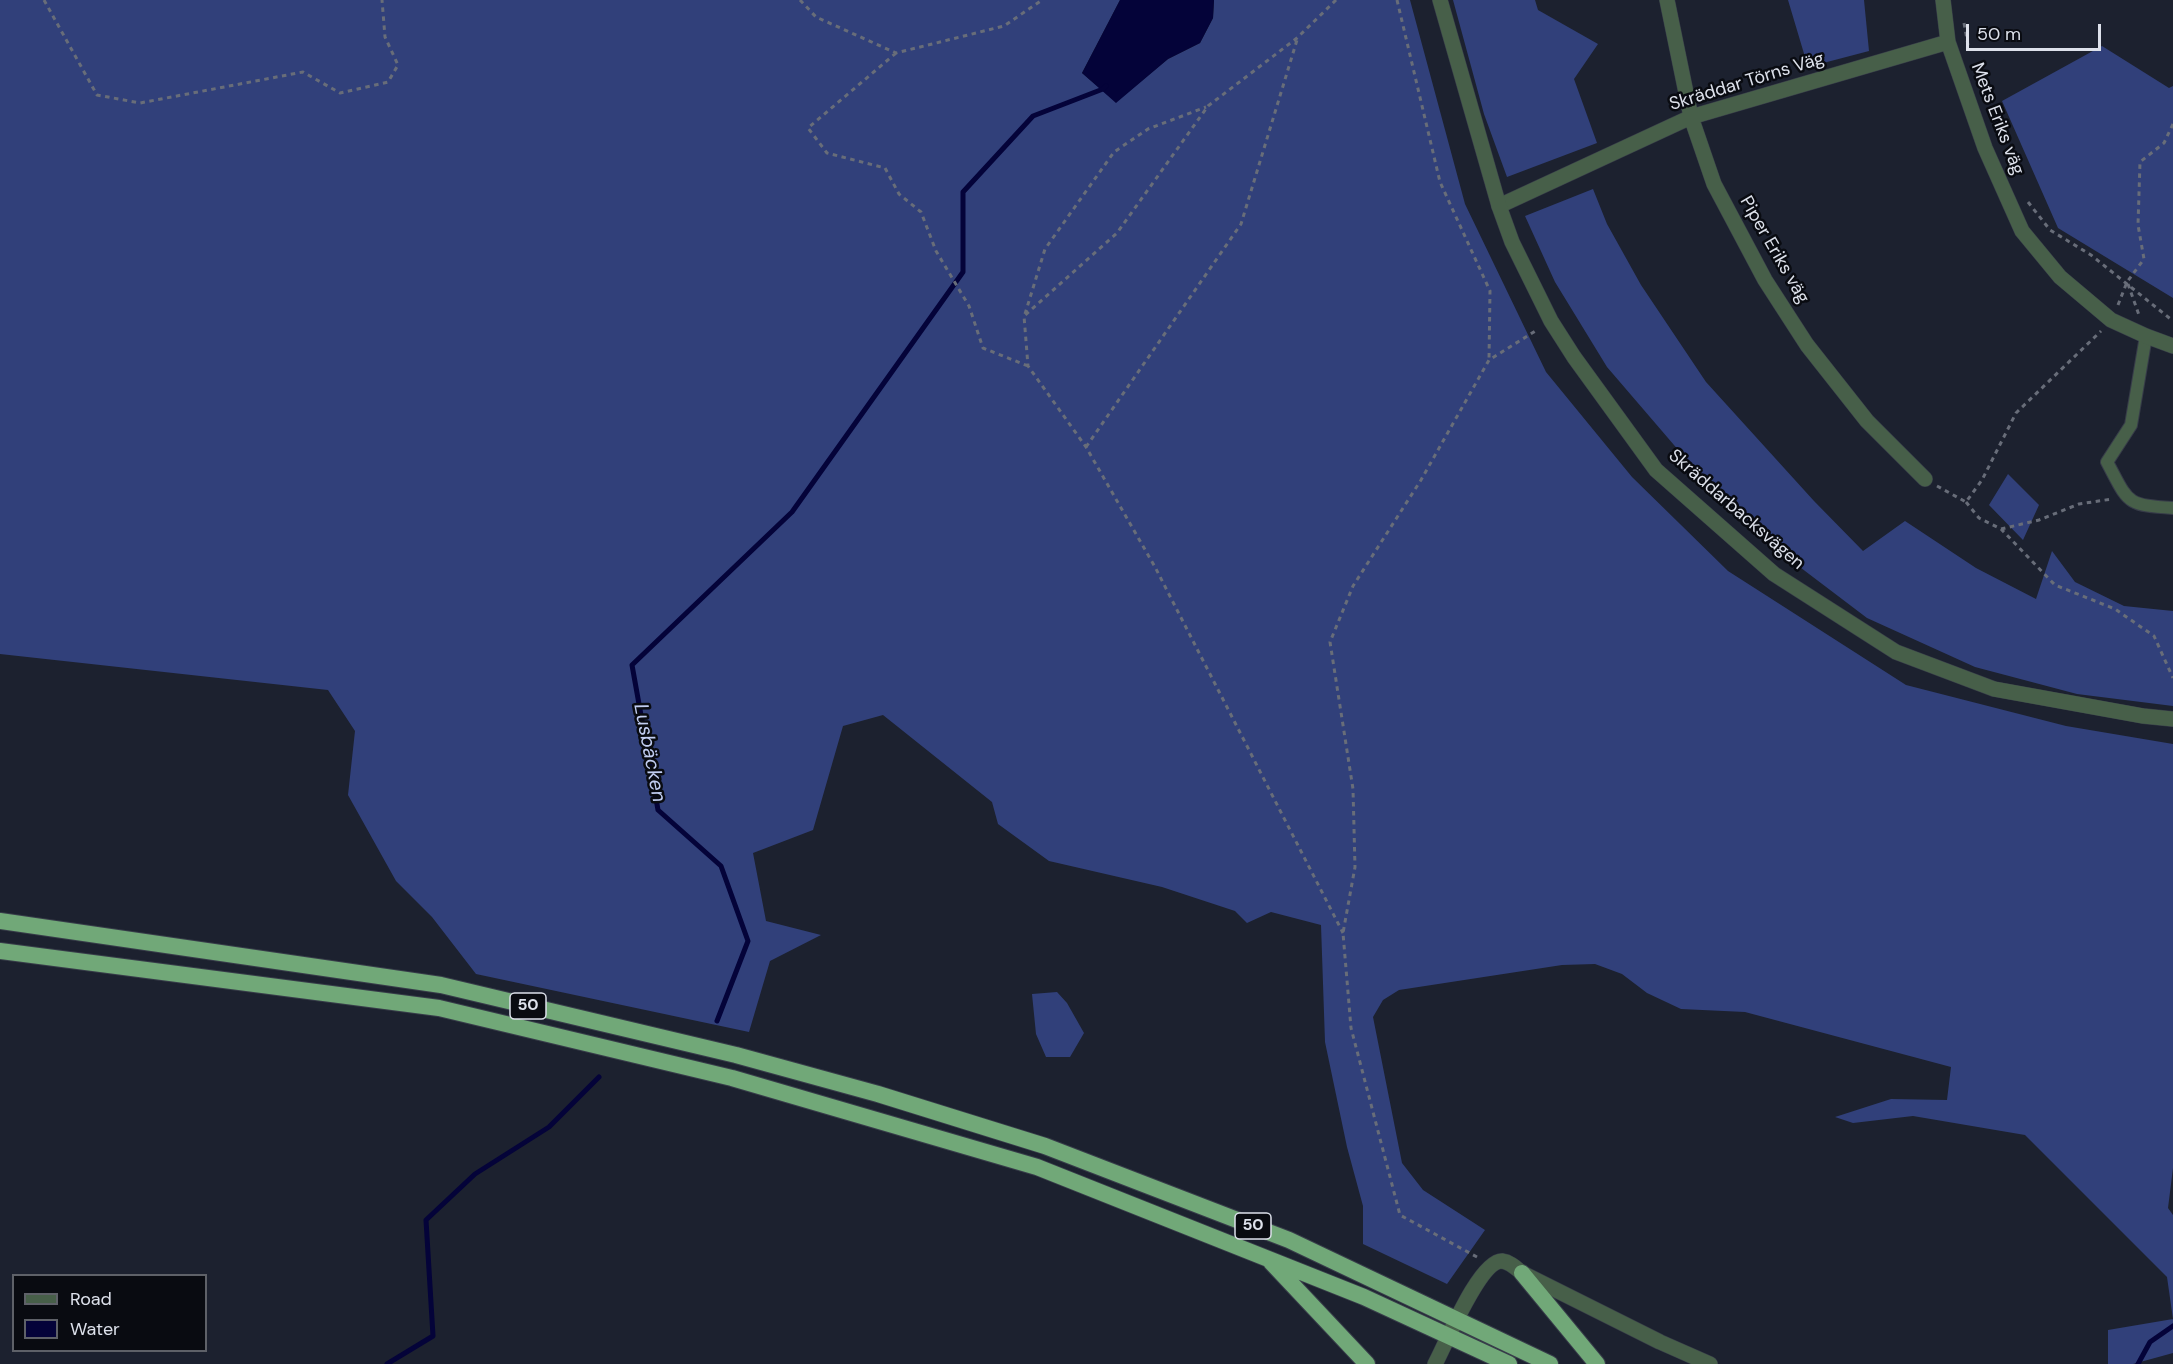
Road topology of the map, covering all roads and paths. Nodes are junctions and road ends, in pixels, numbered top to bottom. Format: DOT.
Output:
graph roads {
  1 [pos="44,0"];
  2 [pos="382,0"];
  3 [pos="800,0"];
  4 [pos="1042,0"];
  5 [pos="1336,0"];
  6 [pos="1397,0"];
  7 [pos="1440,0"];
  8 [pos="1666,0"];
  9 [pos="1943,0"];
  10 [pos="1962,13"];
  11 [pos="1297,38"];
  12 [pos="1948,42"];
  13 [pos="1970,52"];
  14 [pos="896,53"];
  15 [pos="1208,106"];
  16 [pos="1691,117"];
  17 [pos="2173,124"];
  18 [pos="2022,195"];
  19 [pos="1499,207"];
  20 [pos="2127,282"];
  21 [pos="1024,316"];
  22 [pos="2111,320"];
  23 [pos="1551,321"];
  24 [pos="2173,321"];
  25 [pos="2146,336"];
  26 [pos="2173,346"];
  27 [pos="1489,360"];
  28 [pos="1028,366"];
  29 [pos="1086,447"];
  30 [pos="1925,479"];
  31 [pos="2125,497"];
  32 [pos="1966,502"];
  33 [pos="2173,508"];
  34 [pos="2001,529"];
  35 [pos="2173,678"];
  36 [pos="2173,718"];
  37 [pos="0,921"];
  38 [pos="1343,933"];
  39 [pos="0,951"];
  40 [pos="1267,1257"];
  41 [pos="1492,1265"];
  42 [pos="1522,1273"];
  43 [pos="1453,1328"];
  44 [pos="1367,1364"];
  45 [pos="1435,1364"];
  46 [pos="1509,1364"];
  47 [pos="1550,1364"];
  48 [pos="1598,1364"];
  49 [pos="1710,1364"];
  1 -- 2 [label="path"];
  3 -- 14 [label="path"];
  4 -- 14 [label="path"];
  5 -- 11 [label="path"];
  6 -- 27 [label="path"];
  7 -- 19 [label="street, Skräddarbacksvägen"];
  8 -- 16 [label="street, Piper Eriks väg"];
  9 -- 12 [label="street, Mets Eriks väg"];
  10 -- 13 [label="path"];
  11 -- 15 [label="path"];
  11 -- 29 [label="path"];
  12 -- 16 [label="street, Skräddar Törns Väg"];
  12 -- 22 [label="street, Mets Eriks väg"];
  14 -- 28 [label="path"];
  15 -- 21 [label="path"];
  15 -- 21 [label="path"];
  16 -- 19 [label="street, Skräddar Törns Väg"];
  16 -- 30 [label="street, Piper Eriks väg"];
  17 -- 20 [label="path"];
  18 -- 20 [label="path"];
  19 -- 23 [label="street, Skräddarbacksvägen"];
  20 -- 22 [label="path"];
  20 -- 24 [label="path"];
  20 -- 25 [label="path"];
  21 -- 28 [label="path"];
  22 -- 25 [label="street, Mets Eriks väg"];
  22 -- 32 [label="path"];
  23 -- 27 [label="path"];
  23 -- 36 [label="street, Skräddarbacksvägen"];
  25 -- 26 [label="street, Mets Eriks väg"];
  25 -- 31 [label="street"];
  27 -- 38 [label="path"];
  28 -- 29 [label="path"];
  29 -- 38 [label="path"];
  30 -- 32 [label="path"];
  31 -- 33 [label="street"];
  31 -- 34 [label="path"];
  32 -- 34 [label="path"];
  34 -- 35 [label="path"];
  37 -- 43 [label="highway, 50"];
  38 -- 41 [label="path"];
  39 -- 40 [label="highway, 50"];
  40 -- 43 [label="highway, 50"];
  40 -- 44 [label="highway"];
  41 -- 42 [label="street"];
  41 -- 43 [label="street"];
  42 -- 48 [label="highway"];
  42 -- 49 [label="street"];
  43 -- 45 [label="street"];
  43 -- 46 [label="highway, 50"];
  43 -- 47 [label="highway, 50"];
}
